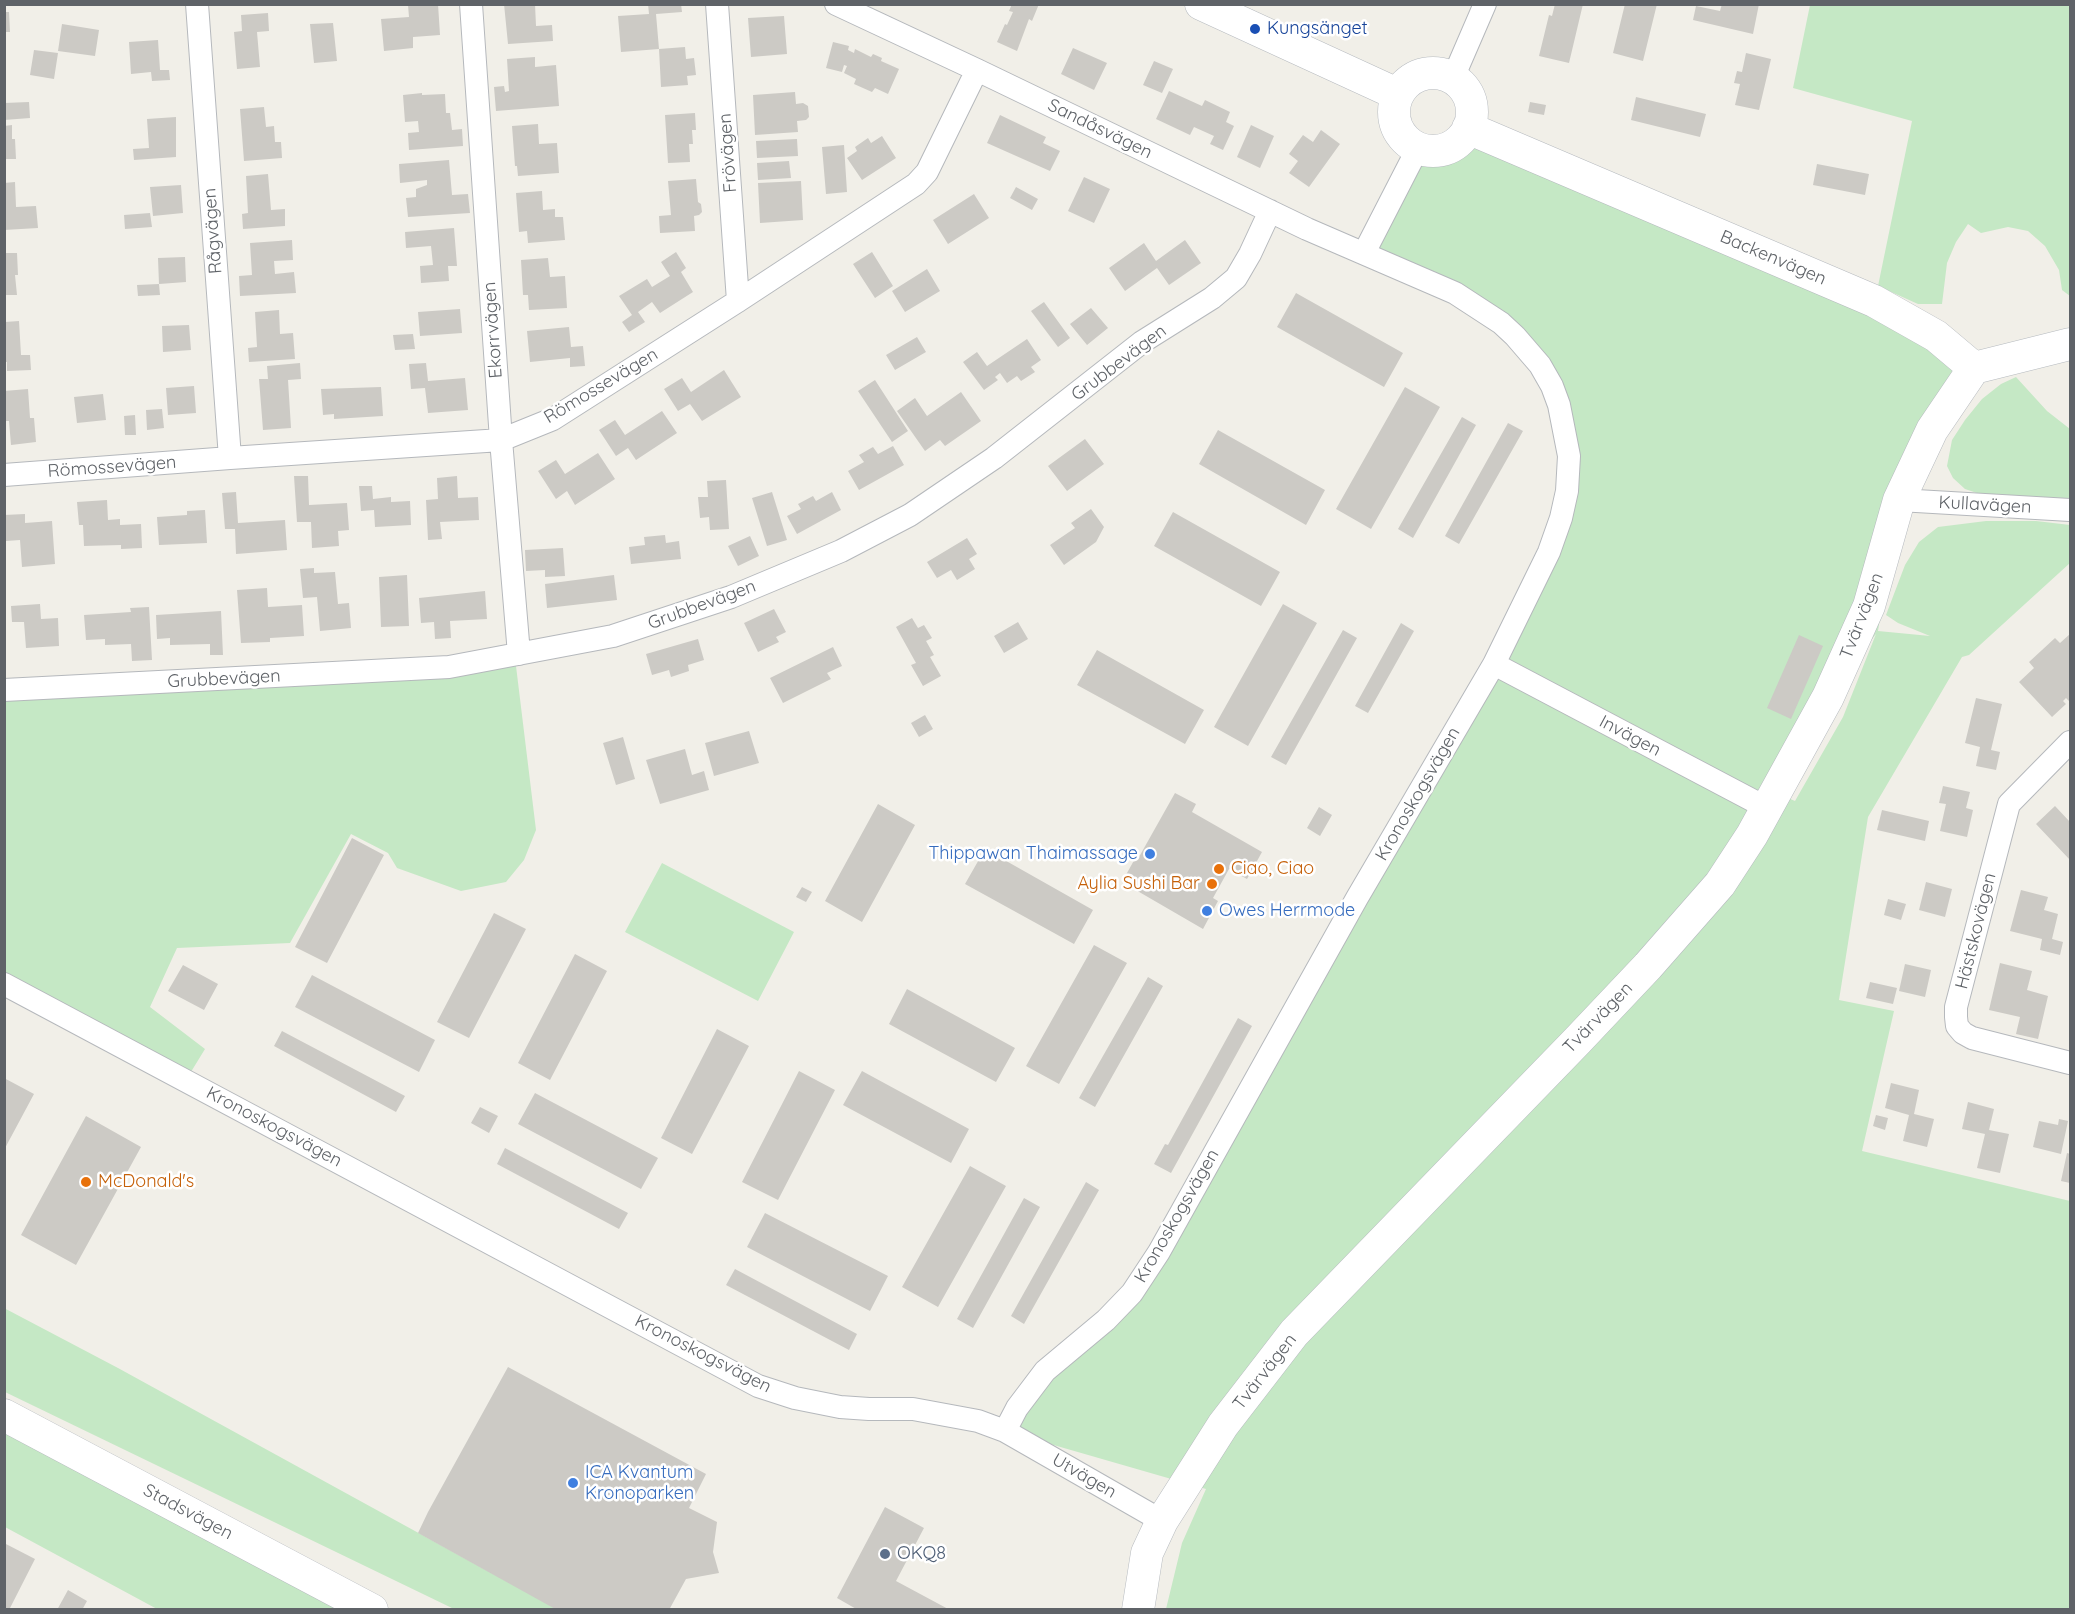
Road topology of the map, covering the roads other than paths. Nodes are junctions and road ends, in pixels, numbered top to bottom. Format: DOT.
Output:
graph roads {
  1 [pos="197,4"];
  2 [pos="471,4"];
  3 [pos="717,4"];
  4 [pos="836,4"];
  5 [pos="1201,4"];
  6 [pos="1485,4"];
  7 [pos="977,70"];
  8 [pos="1453,78"];
  9 [pos="1398,94"];
  10 [pos="1468,128"];
  11 [pos="1418,148"];
  12 [pos="1270,211"];
  13 [pos="1364,253"];
  14 [pos="738,301"];
  15 [pos="2070,344"];
  16 [pos="1974,368"];
  17 [pos="501,441"];
  18 [pos="230,458"];
  19 [pos="4,475"];
  20 [pos="1899,500"];
  21 [pos="2070,510"];
  22 [pos="519,654"];
  23 [pos="1494,664"];
  24 [pos="4,690"];
  25 [pos="2070,742"];
  26 [pos="1767,808"];
  27 [pos="4,984"];
  28 [pos="2070,1063"];
  29 [pos="4,1415"];
  30 [pos="1005,1431"];
  31 [pos="1162,1521"];
  32 [pos="372,1610"];
  33 [pos="1138,1610"];
  1 -- 18 [label="street, Rågvägen"];
  2 -- 17 [label="street, Ekorrvägen"];
  3 -- 14 [label="street, Frövägen"];
  4 -- 7 [label="street, Sandåsvägen"];
  5 -- 9 [label="street"];
  6 -- 8 [label="street"];
  7 -- 12 [label="street, Sandåsvägen"];
  7 -- 14 [label="street, Römossevägen"];
  8 -- 9 [label="street"];
  8 -- 10 [label="street"];
  9 -- 11 [label="street"];
  10 -- 11 [label="street"];
  10 -- 16 [label="street, Backenvägen"];
  11 -- 13 [label="street"];
  12 -- 13 [label="street, Sandåsvägen"];
  12 -- 22 [label="street, Grubbevägen"];
  13 -- 23 [label="street, Kronoskogsvägen"];
  14 -- 17 [label="street, Römossevägen"];
  15 -- 16 [label="street"];
  16 -- 20 [label="street, Tvärvägen"];
  17 -- 18 [label="street, Römossevägen"];
  17 -- 22 [label="street, Ekorrvägen"];
  18 -- 19 [label="street, Römossevägen"];
  20 -- 21 [label="street, Kullavägen"];
  20 -- 26 [label="street, Tvärvägen"];
  22 -- 24 [label="street, Grubbevägen"];
  23 -- 26 [label="street, Invägen"];
  23 -- 30 [label="street, Kronoskogsvägen"];
  25 -- 28 [label="street, Hästskovägen"];
  26 -- 31 [label="street, Tvärvägen"];
  27 -- 30 [label="street, Kronoskogsvägen"];
  29 -- 32 [label="street, Stadsvägen"];
  30 -- 31 [label="street, Utvägen"];
  31 -- 33 [label="street, Tvärvägen"];
}
